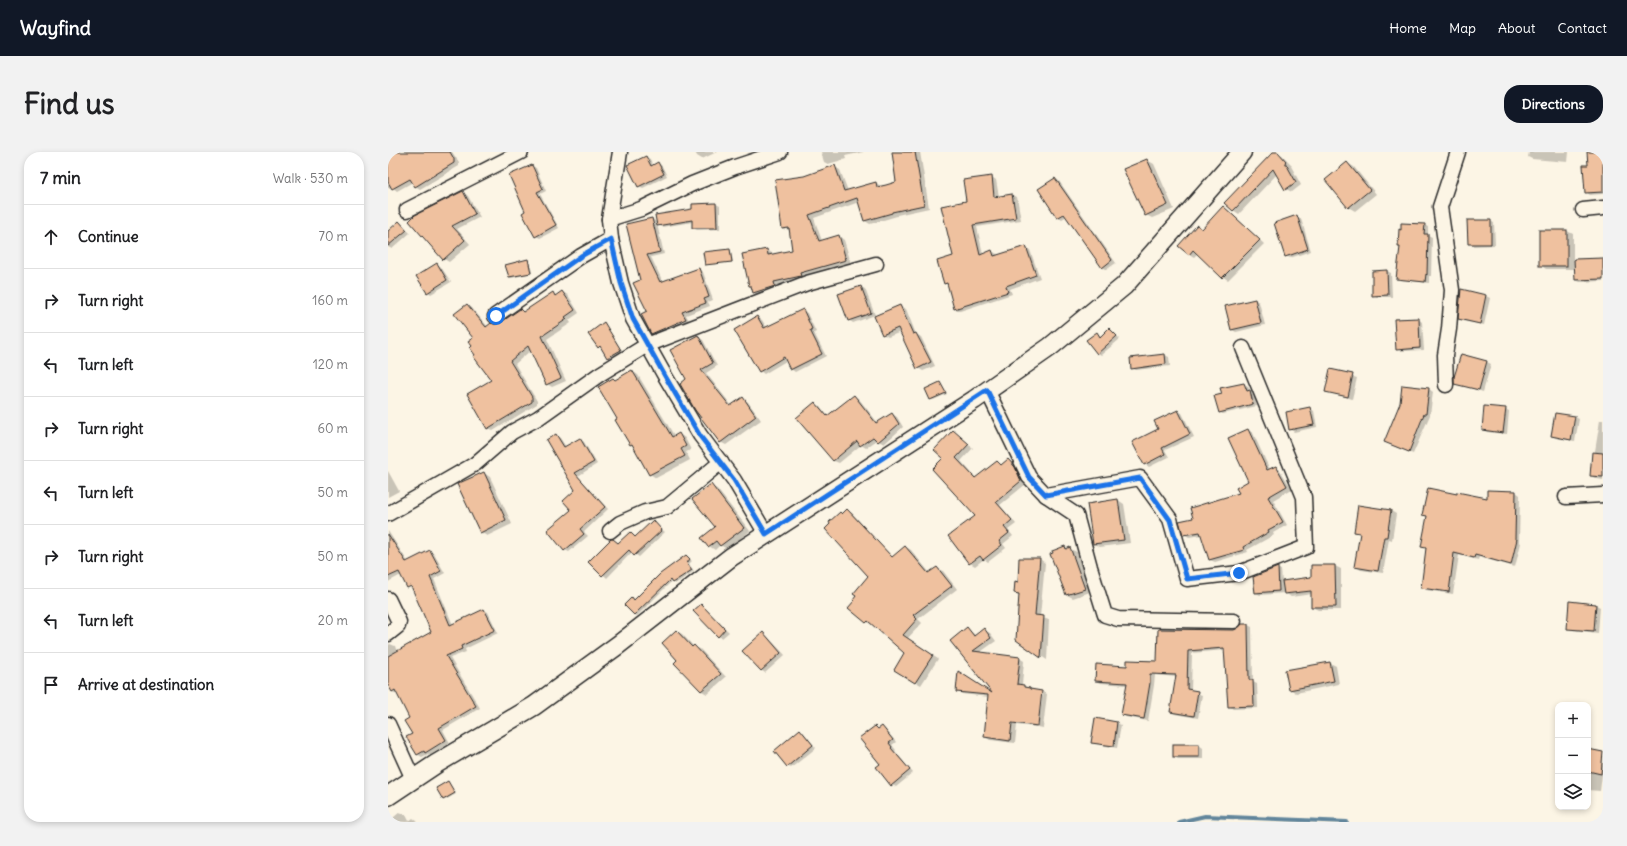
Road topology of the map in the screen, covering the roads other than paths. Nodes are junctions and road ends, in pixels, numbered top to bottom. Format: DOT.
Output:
graph roads {
  1 [pos="521,152"];
  2 [pos="620,152"];
  3 [pos="780,152"];
  4 [pos="1242,152"];
  5 [pos="1458,152"];
  6 [pos="1603,208"];
  7 [pos="407,210"];
  8 [pos="1583,210"];
  9 [pos="609,219"];
  10 [pos="611,239"];
  11 [pos="876,264"];
  12 [pos="496,316"];
  13 [pos="647,345"];
  14 [pos="1243,348"];
  15 [pos="1446,385"];
  16 [pos="987,390"];
  17 [pos="721,462"];
  18 [pos="1046,495"];
  19 [pos="1603,495"];
  20 [pos="1566,497"];
  21 [pos="388,514"];
  22 [pos="610,531"];
  23 [pos="766,534"];
  24 [pos="388,599"];
  25 [pos="1234,621"];
  26 [pos="388,634"];
  27 [pos="388,724"];
  28 [pos="413,779"];
  29 [pos="388,796"];
  1 -- 7 [label="street"];
  2 -- 9 [label="street"];
  3 -- 9 [label="street"];
  4 -- 16 [label="street"];
  5 -- 15 [label="street"];
  6 -- 8 [label="street"];
  9 -- 10 [label="street"];
  10 -- 12 [label="street"];
  10 -- 13 [label="street"];
  11 -- 13 [label="street"];
  13 -- 17 [label="street"];
  13 -- 21 [label="street"];
  14 -- 18 [label="street"];
  16 -- 18 [label="street"];
  16 -- 23 [label="street"];
  17 -- 22 [label="street"];
  17 -- 23 [label="street"];
  18 -- 25 [label="street"];
  19 -- 20 [label="street"];
  23 -- 28 [label="street"];
  24 -- 26 [label="street"];
  27 -- 28 [label="street"];
  28 -- 29 [label="street"];
}
